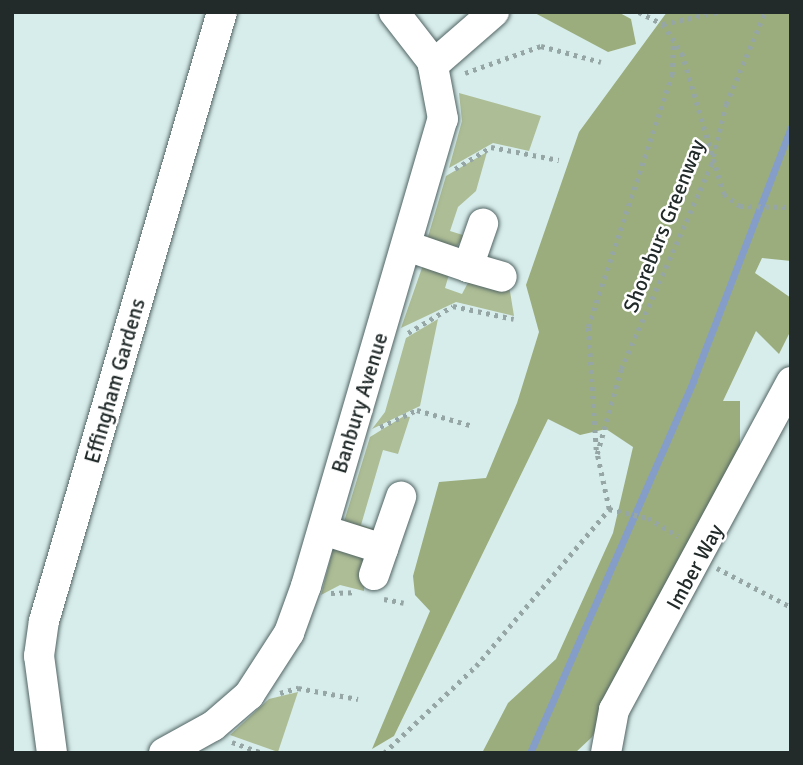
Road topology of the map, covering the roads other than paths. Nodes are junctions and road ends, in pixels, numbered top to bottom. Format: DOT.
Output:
graph roads {
  1 [pos="222,12"];
  2 [pos="394,12"];
  3 [pos="494,12"];
  4 [pos="437,74"];
  5 [pos="483,224"];
  6 [pos="407,246"];
  7 [pos="468,267"];
  8 [pos="502,277"];
  9 [pos="791,382"];
  10 [pos="401,497"];
  11 [pos="323,530"];
  12 [pos="52,753"];
  13 [pos="164,753"];
  14 [pos="606,753"];
  1 -- 12 [label="street, Effingham Gardens"];
  2 -- 4 [label="street, Banbury Avenue"];
  3 -- 4 [label="street"];
  4 -- 6 [label="street, Banbury Avenue"];
  5 -- 7 [label="street"];
  6 -- 7 [label="street"];
  6 -- 11 [label="street, Banbury Avenue"];
  7 -- 8 [label="street"];
  9 -- 14 [label="street, Imber Way"];
  10 -- 11 [label="street"];
  11 -- 13 [label="street, Banbury Avenue"];
}
